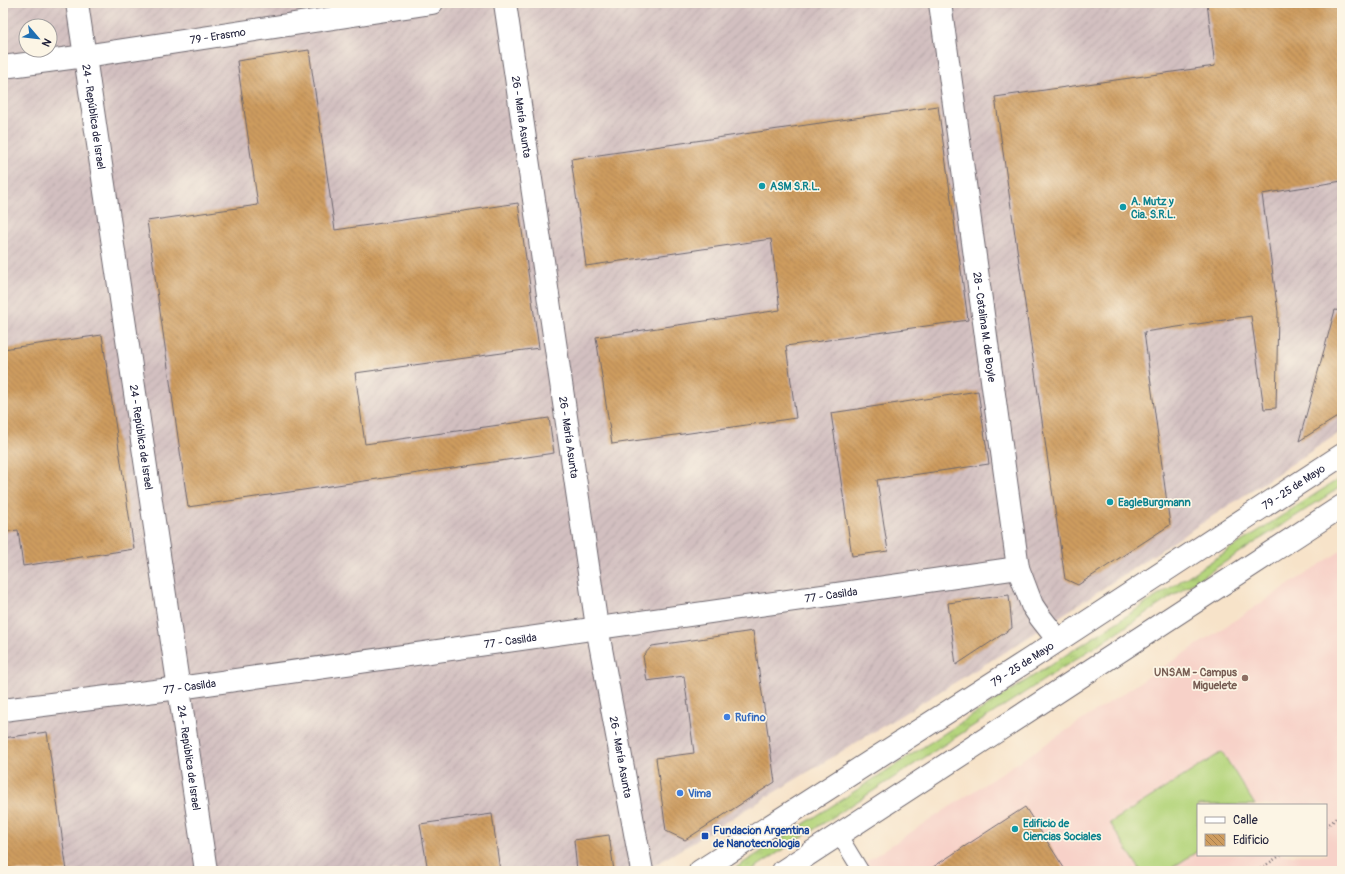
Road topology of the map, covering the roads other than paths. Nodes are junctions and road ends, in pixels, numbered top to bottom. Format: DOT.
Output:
graph roads {
  1 [pos="77,3"];
  2 [pos="432,3"];
  3 [pos="505,3"];
  4 [pos="940,3"];
  5 [pos="85,56"];
  6 [pos="3,67"];
  7 [pos="1342,455"];
  8 [pos="1342,506"];
  9 [pos="1018,568"];
  10 [pos="597,627"];
  11 [pos="1058,640"];
  12 [pos="179,688"];
  13 [pos="3,710"];
  14 [pos="839,835"];
  15 [pos="206,871"];
  16 [pos="642,871"];
  17 [pos="700,871"];
  18 [pos="783,871"];
  19 [pos="861,871"];
  1 -- 5 [label="street, 24 - República de Israel"];
  2 -- 5 [label="street, 79 - Erasmo"];
  3 -- 10 [label="street, 26 - María Asunta"];
  4 -- 9 [label="street, 28 - Catalina M. de Boyle"];
  5 -- 6 [label="street, 79 - Erasmo"];
  5 -- 12 [label="street, 24 - República de Israel"];
  7 -- 11 [label="street, 79 - 25 de Mayo"];
  8 -- 14 [label="street"];
  9 -- 10 [label="street, 77 - Casilda"];
  9 -- 11 [label="street, 28 - Catalina M. de Boyle"];
  10 -- 12 [label="street, 77 - Casilda"];
  10 -- 16 [label="street, 26 - María Asunta"];
  11 -- 17 [label="street, 79 - 25 de Mayo"];
  12 -- 13 [label="street, 77 - Casilda"];
  12 -- 15 [label="street, 24 - República de Israel"];
  14 -- 18 [label="street"];
  14 -- 19 [label="lane"];
}
